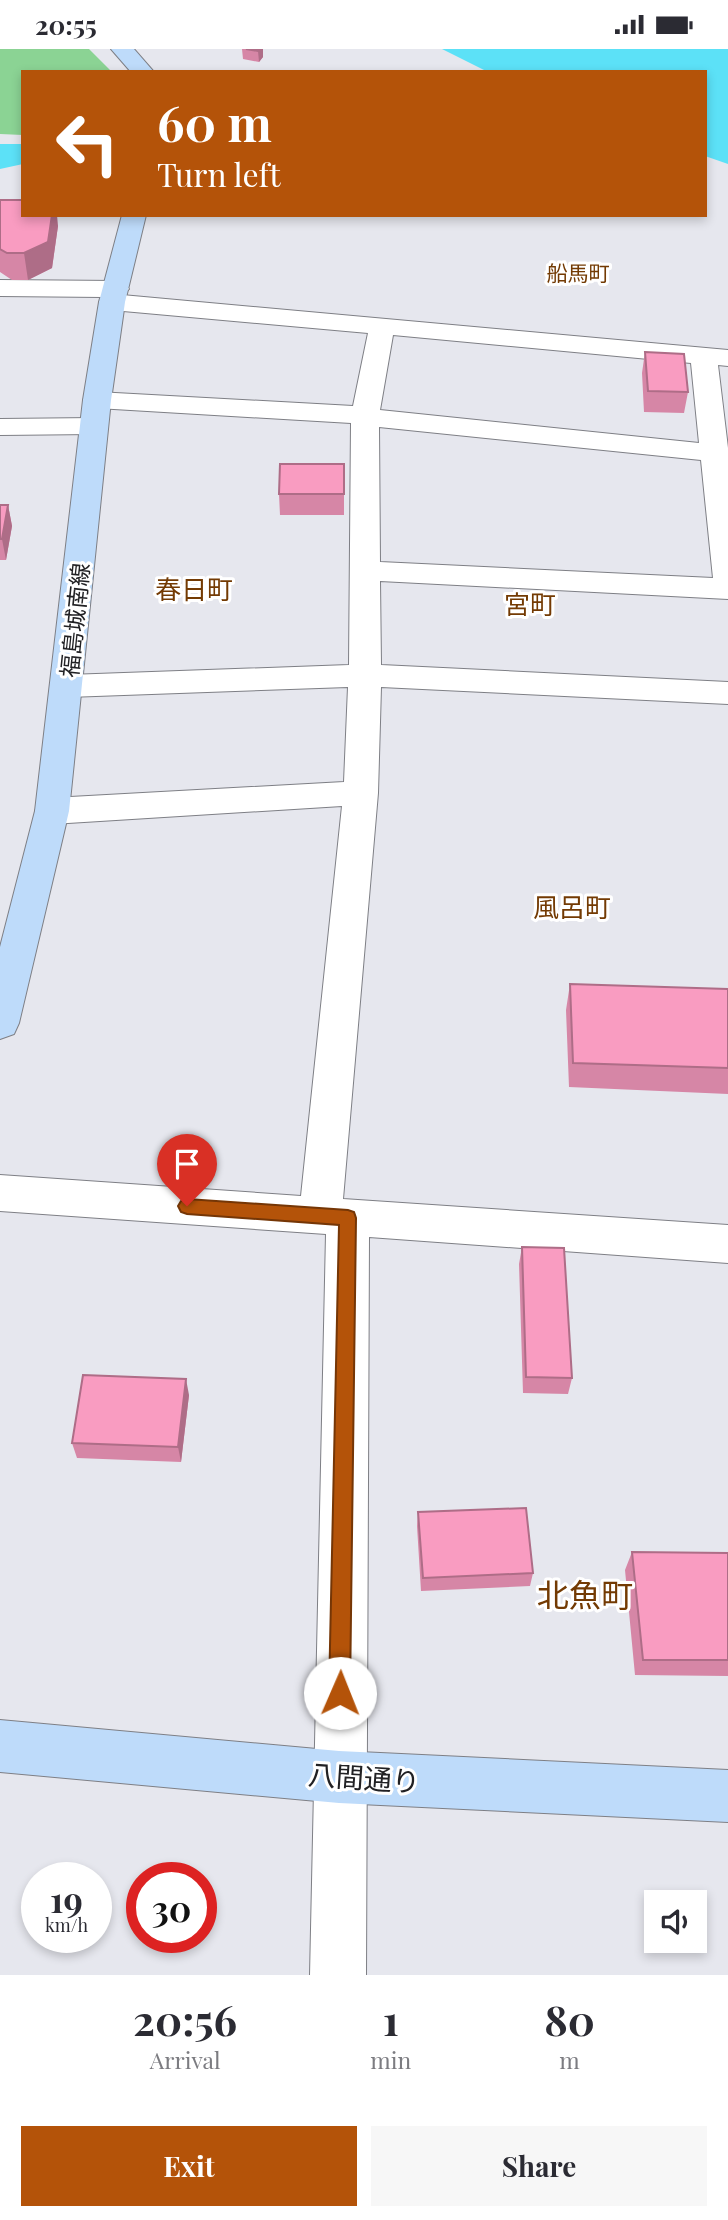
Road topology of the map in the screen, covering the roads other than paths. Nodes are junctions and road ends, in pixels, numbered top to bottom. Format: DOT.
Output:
graph roads {
  1 [pos="122,49"];
  2 [pos="141,70"];
  3 [pos="134,217"];
  4 [pos="0,288"];
  5 [pos="114,295"];
  6 [pos="382,326"];
  7 [pos="716,358"];
  8 [pos="96,413"];
  9 [pos="365,415"];
  10 [pos="0,427"];
  11 [pos="714,453"];
  12 [pos="365,571"];
  13 [pos="728,578"];
  14 [pos="728,589"];
  15 [pos="365,675"];
  16 [pos="68,686"];
  17 [pos="728,693"];
  18 [pos="361,793"];
  19 [pos="52,811"];
  20 [pos="0,1023"];
  21 [pos="0,1193"];
  22 [pos="334,1217"];
  23 [pos="728,1244"];
  24 [pos="0,1746"];
  25 [pos="338,1777"];
  26 [pos="728,1796"];
  27 [pos="338,1975"];
  1 -- 2 [label="main road"];
  3 -- 5 [label="main road, 福島城南線"];
  4 -- 5 [label="street"];
  5 -- 6 [label="street"];
  5 -- 8 [label="main road, 福島城南線"];
  6 -- 7 [label="street"];
  6 -- 9 [label="street"];
  7 -- 11 [label="street"];
  8 -- 9 [label="street"];
  8 -- 10 [label="street"];
  8 -- 16 [label="main road, 福島城南線"];
  9 -- 11 [label="street"];
  9 -- 12 [label="street"];
  11 -- 13 [label="street"];
  12 -- 14 [label="street"];
  12 -- 15 [label="street"];
  15 -- 16 [label="street"];
  15 -- 17 [label="street"];
  15 -- 18 [label="street"];
  16 -- 19 [label="main road, 福島城南線"];
  18 -- 19 [label="street"];
  18 -- 22 [label="street"];
  19 -- 20 [label="main road, 福島城南線"];
  21 -- 22 [label="street"];
  22 -- 23 [label="street"];
  22 -- 25 [label="street"];
  24 -- 25 [label="main road, 八間通り"];
  25 -- 26 [label="main road, 八間通り"];
  25 -- 27 [label="street"];
}
